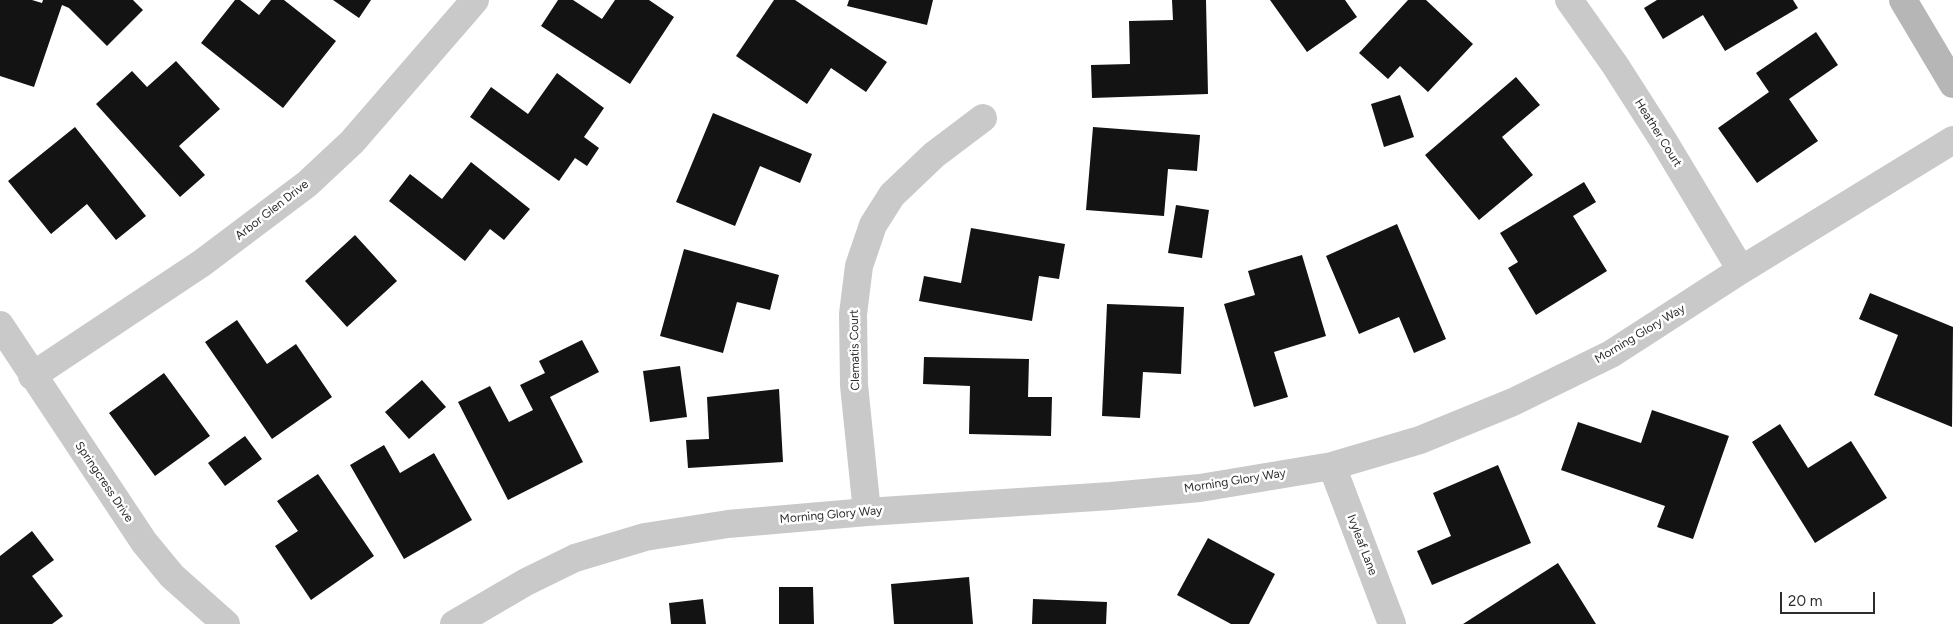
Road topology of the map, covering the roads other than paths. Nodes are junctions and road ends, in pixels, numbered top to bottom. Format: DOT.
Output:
graph roads {
  1 [pos="475,0"];
  2 [pos="1568,0"];
  3 [pos="1903,0"];
  4 [pos="1953,84"];
  5 [pos="983,118"];
  6 [pos="1953,140"];
  7 [pos="1741,270"];
  8 [pos="0,325"];
  9 [pos="32,376"];
  10 [pos="1332,466"];
  11 [pos="867,512"];
  12 [pos="226,624"];
  13 [pos="454,624"];
  14 [pos="1392,624"];
  1 -- 9 [label="street, Arbor Glen Drive"];
  2 -- 7 [label="street, Heather Court"];
  3 -- 4 [label="main road"];
  5 -- 11 [label="street, Clematis Court"];
  6 -- 7 [label="street, Morning Glory Way"];
  7 -- 10 [label="street, Morning Glory Way"];
  8 -- 9 [label="street, Springcress Drive"];
  9 -- 12 [label="street, Springcress Drive"];
  10 -- 11 [label="street, Morning Glory Way"];
  10 -- 14 [label="street, Ivyleaf Lane"];
  11 -- 13 [label="street, Morning Glory Way"];
}
